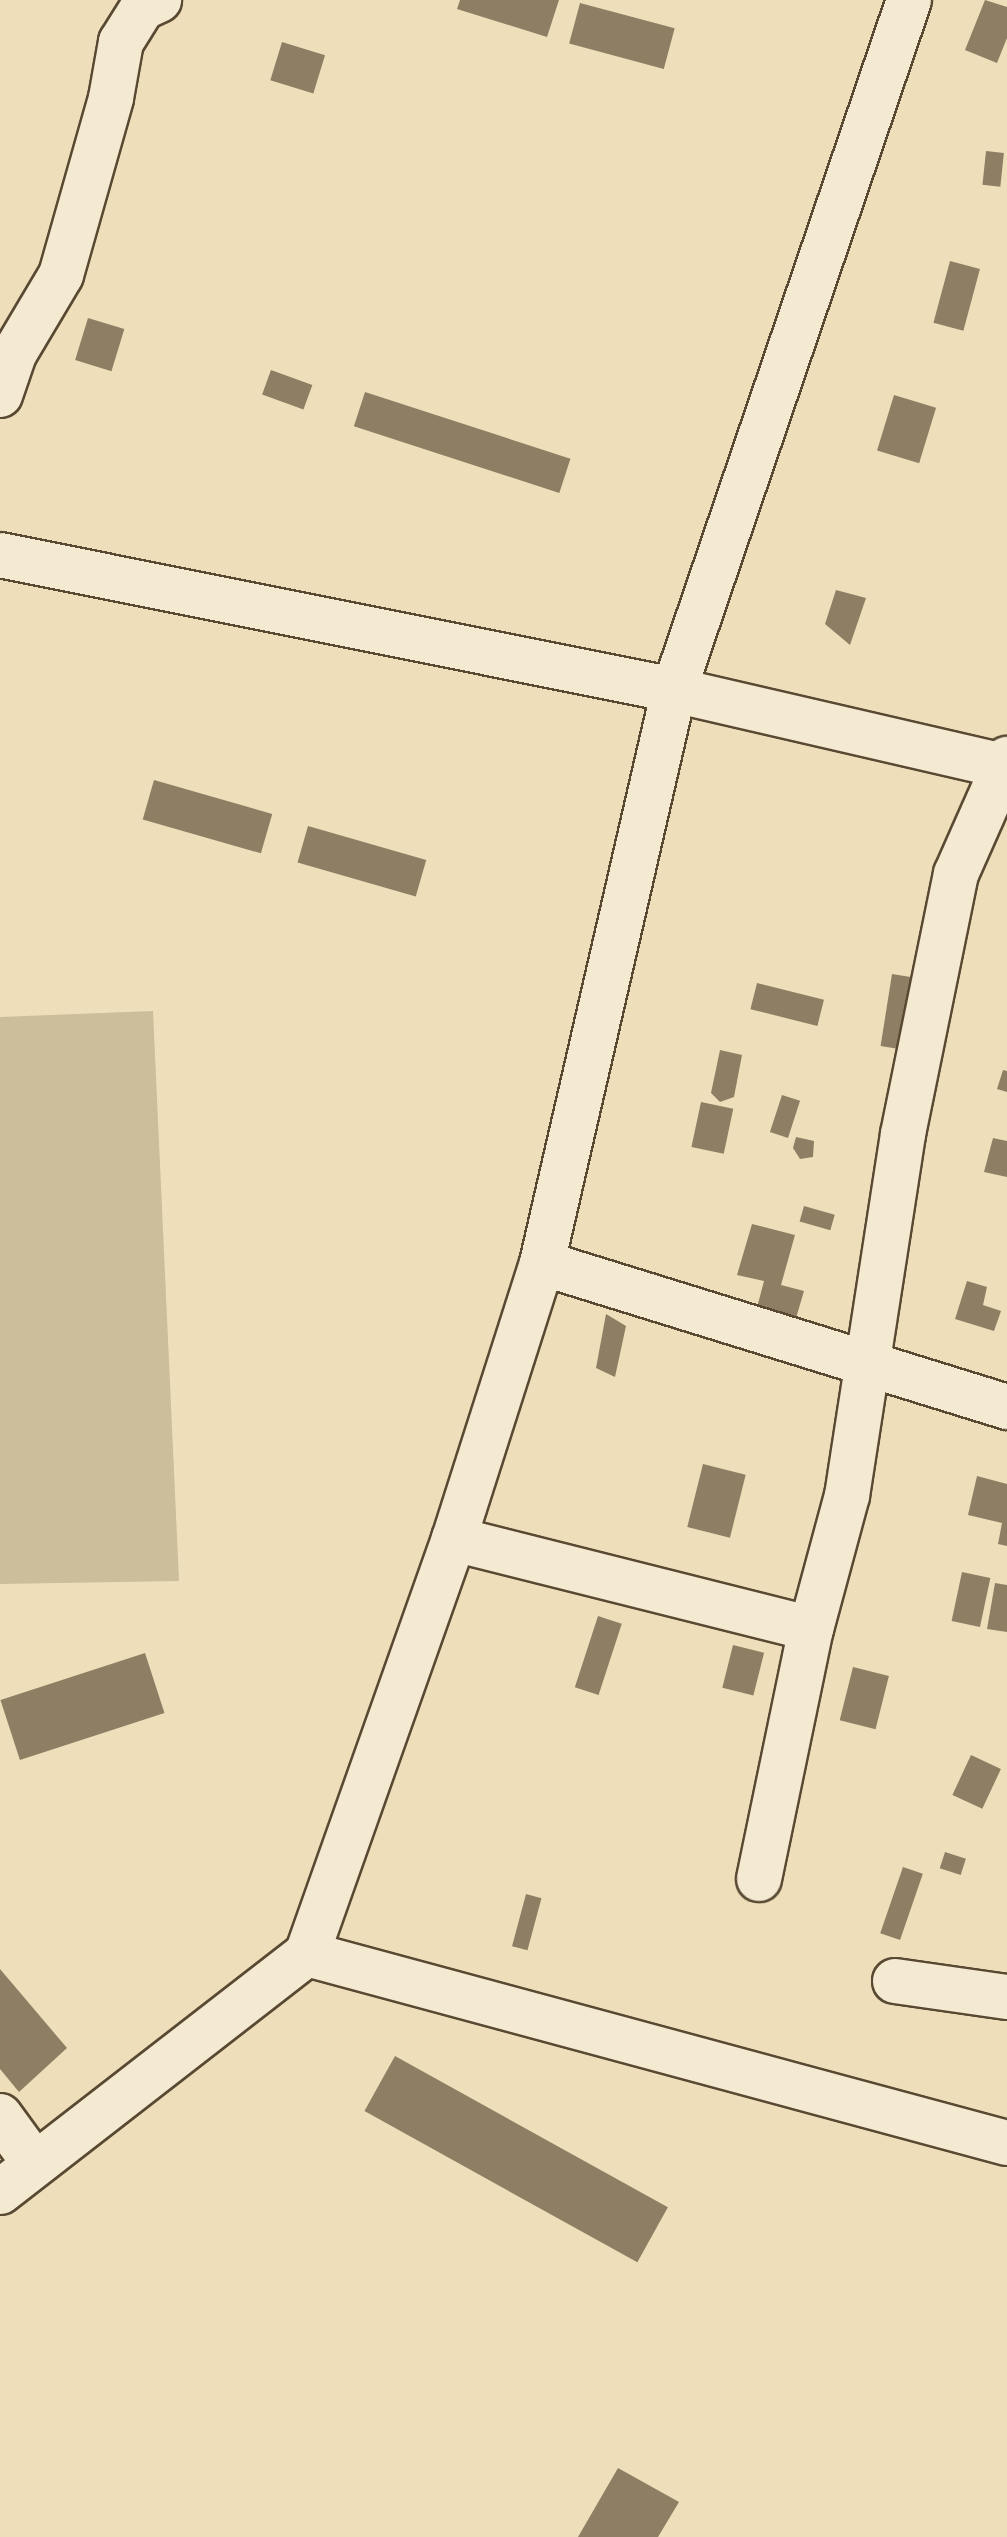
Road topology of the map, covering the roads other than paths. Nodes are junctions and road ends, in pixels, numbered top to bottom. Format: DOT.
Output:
graph roads {
  1 [pos="159,0"];
  2 [pos="909,0"];
  3 [pos="0,395"];
  4 [pos="0,555"];
  5 [pos="674,690"];
  6 [pos="1006,764"];
  7 [pos="542,1263"];
  8 [pos="871,1362"];
  9 [pos="1007,1407"];
  10 [pos="454,1539"];
  11 [pos="811,1629"];
  12 [pos="759,1879"];
  13 [pos="307,1954"];
  14 [pos="895,1981"];
  15 [pos="1007,1997"];
  16 [pos="0,2116"];
  17 [pos="1007,2143"];
  18 [pos="35,2164"];
  19 [pos="0,2192"];
  1 -- 3 [label="street"];
  2 -- 5 [label="street"];
  4 -- 5 [label="street"];
  5 -- 6 [label="street"];
  5 -- 7 [label="street"];
  6 -- 8 [label="street"];
  7 -- 8 [label="street"];
  7 -- 10 [label="street"];
  8 -- 9 [label="street"];
  8 -- 11 [label="street"];
  10 -- 11 [label="street"];
  10 -- 13 [label="street"];
  11 -- 12 [label="street"];
  13 -- 17 [label="street"];
  13 -- 18 [label="street"];
  14 -- 15 [label="street"];
  16 -- 18 [label="street"];
  18 -- 19 [label="street"];
}
